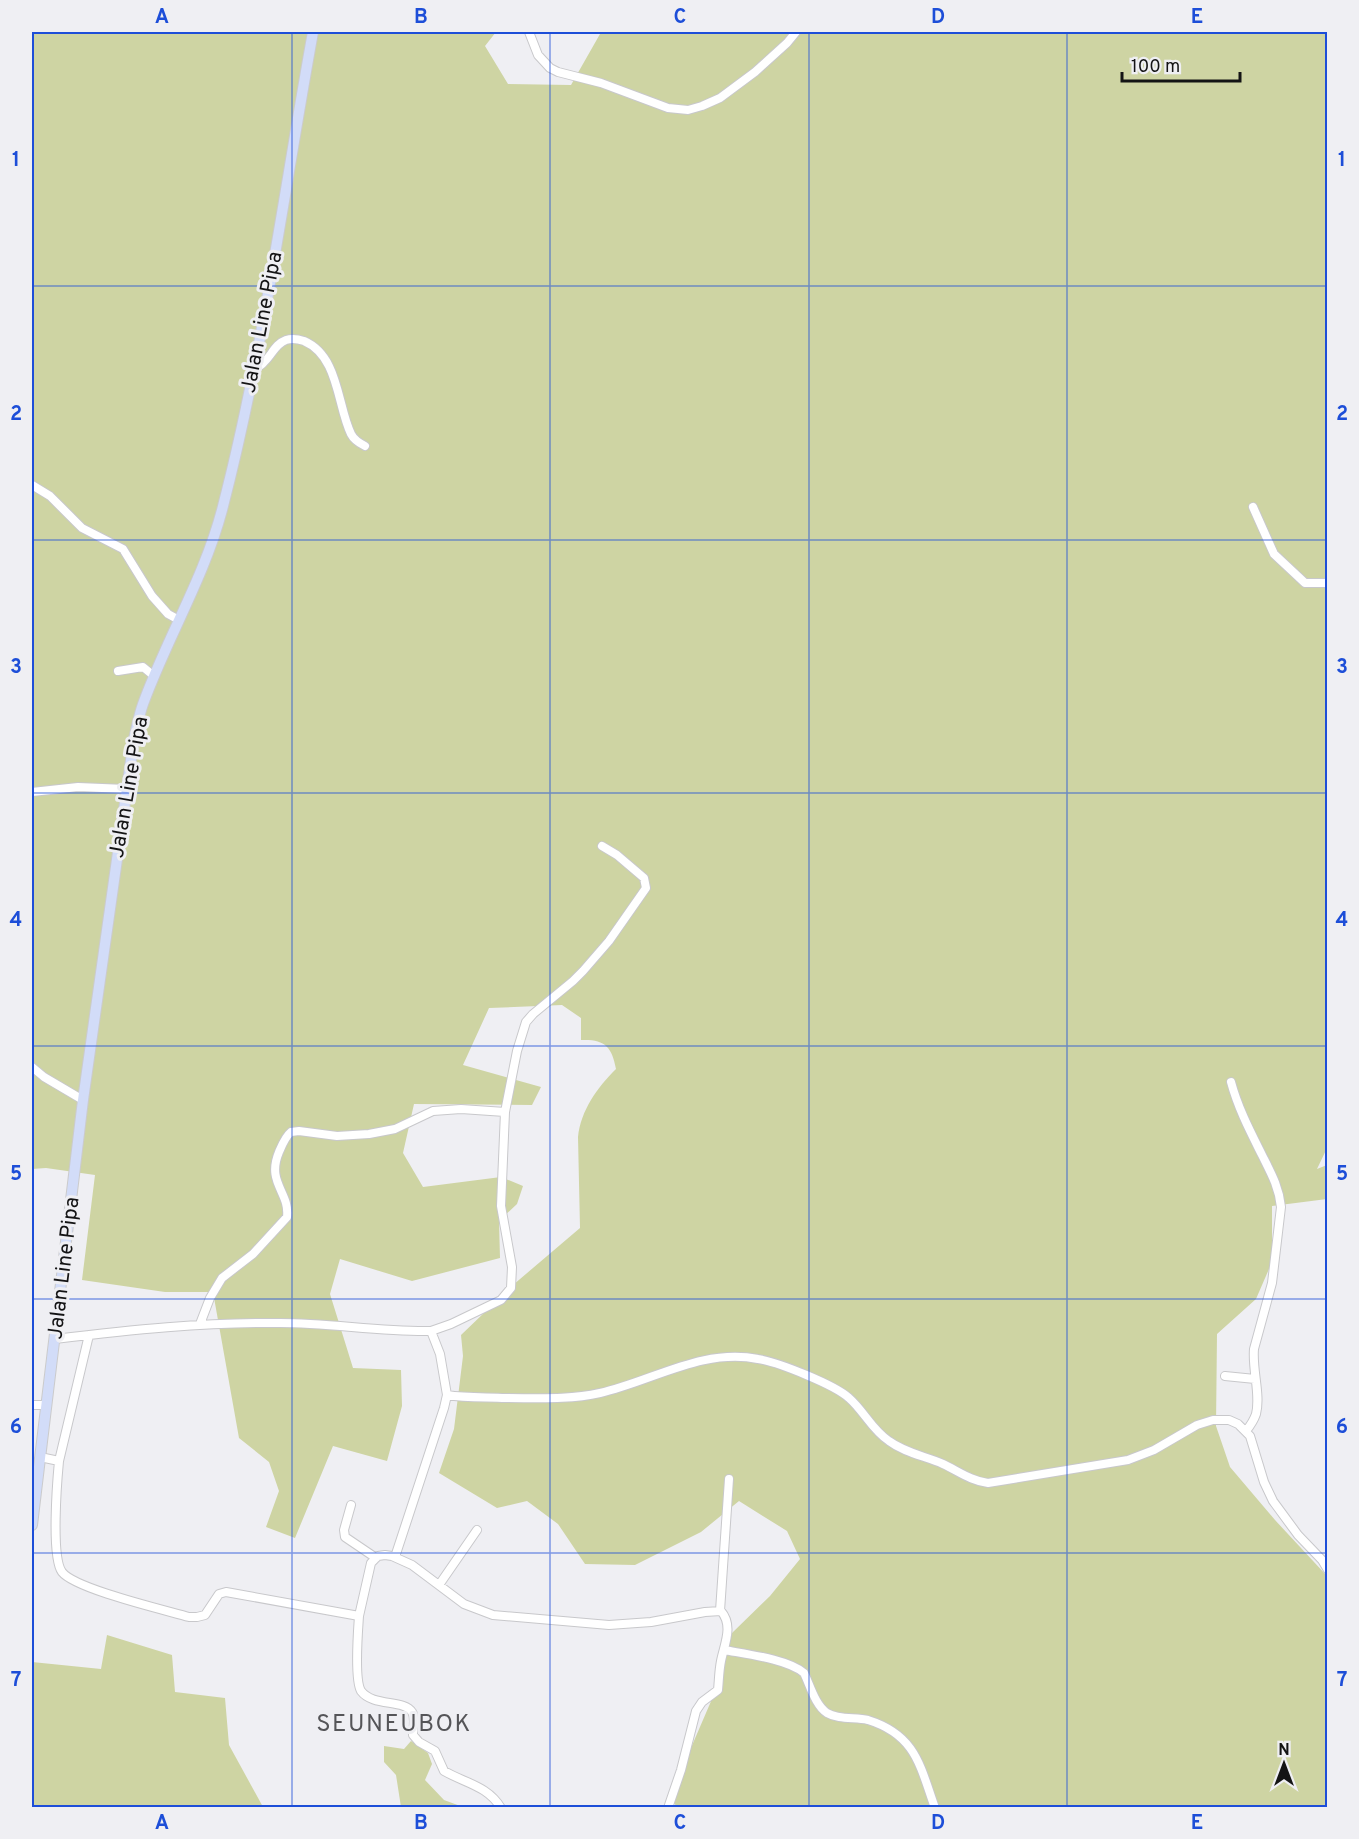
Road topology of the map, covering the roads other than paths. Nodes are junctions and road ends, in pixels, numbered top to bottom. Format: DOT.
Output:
graph roads {
  1 [pos="314,32"];
  2 [pos="529,32"];
  3 [pos="796,32"];
  4 [pos="252,370"];
  5 [pos="364,446"];
  6 [pos="32,485"];
  7 [pos="1253,507"];
  8 [pos="1328,583"];
  9 [pos="179,620"];
  10 [pos="118,671"];
  11 [pos="154,676"];
  12 [pos="126,789"];
  13 [pos="32,792"];
  14 [pos="602,846"];
  15 [pos="32,1067"];
  16 [pos="1232,1082"];
  17 [pos="83,1100"];
  18 [pos="505,1112"];
  19 [pos="200,1324"];
  20 [pos="431,1331"];
  21 [pos="89,1335"];
  22 [pos="55,1339"];
  23 [pos="1225,1376"];
  24 [pos="1255,1379"];
  25 [pos="447,1395"];
  26 [pos="32,1405"];
  27 [pos="46,1406"];
  28 [pos="1246,1431"];
  29 [pos="40,1457"];
  30 [pos="59,1461"];
  31 [pos="729,1479"];
  32 [pos="351,1505"];
  33 [pos="32,1525"];
  34 [pos="477,1530"];
  35 [pos="395,1557"];
  36 [pos="376,1558"];
  37 [pos="1328,1570"];
  38 [pos="439,1585"];
  39 [pos="720,1611"];
  40 [pos="359,1616"];
  41 [pos="724,1650"];
  42 [pos="501,1808"];
  43 [pos="668,1808"];
  44 [pos="935,1808"];
  1 -- 4 [label="main road, Jalan Line Pipa"];
  2 -- 3 [label="street"];
  4 -- 5 [label="street"];
  4 -- 9 [label="main road, Jalan Line Pipa"];
  6 -- 9 [label="street"];
  7 -- 8 [label="street"];
  9 -- 11 [label="main road, Jalan Line Pipa"];
  10 -- 11 [label="street"];
  11 -- 12 [label="main road, Jalan Line Pipa"];
  12 -- 13 [label="street"];
  12 -- 17 [label="main road, Jalan Line Pipa"];
  14 -- 18 [label="street"];
  15 -- 17 [label="street"];
  16 -- 24 [label="street"];
  17 -- 22 [label="main road, Jalan Line Pipa"];
  18 -- 19 [label="street"];
  18 -- 20 [label="street"];
  19 -- 20 [label="street"];
  19 -- 21 [label="street"];
  20 -- 25 [label="street"];
  21 -- 22 [label="street"];
  21 -- 30 [label="street"];
  22 -- 27 [label="main road, Jalan Line Pipa"];
  23 -- 24 [label="street"];
  24 -- 28 [label="street"];
  25 -- 28 [label="street"];
  25 -- 35 [label="street"];
  26 -- 27 [label="street"];
  27 -- 29 [label="main road, Jalan Line Pipa"];
  28 -- 37 [label="street"];
  29 -- 30 [label="street"];
  29 -- 33 [label="main road, Jalan Line Pipa"];
  30 -- 40 [label="street"];
  31 -- 39 [label="street"];
  32 -- 36 [label="street"];
  34 -- 38 [label="street"];
  35 -- 36 [label="street"];
  35 -- 38 [label="street"];
  36 -- 40 [label="street"];
  38 -- 39 [label="street"];
  39 -- 41 [label="street"];
  40 -- 42 [label="street"];
  41 -- 43 [label="street"];
  41 -- 44 [label="street"];
}
